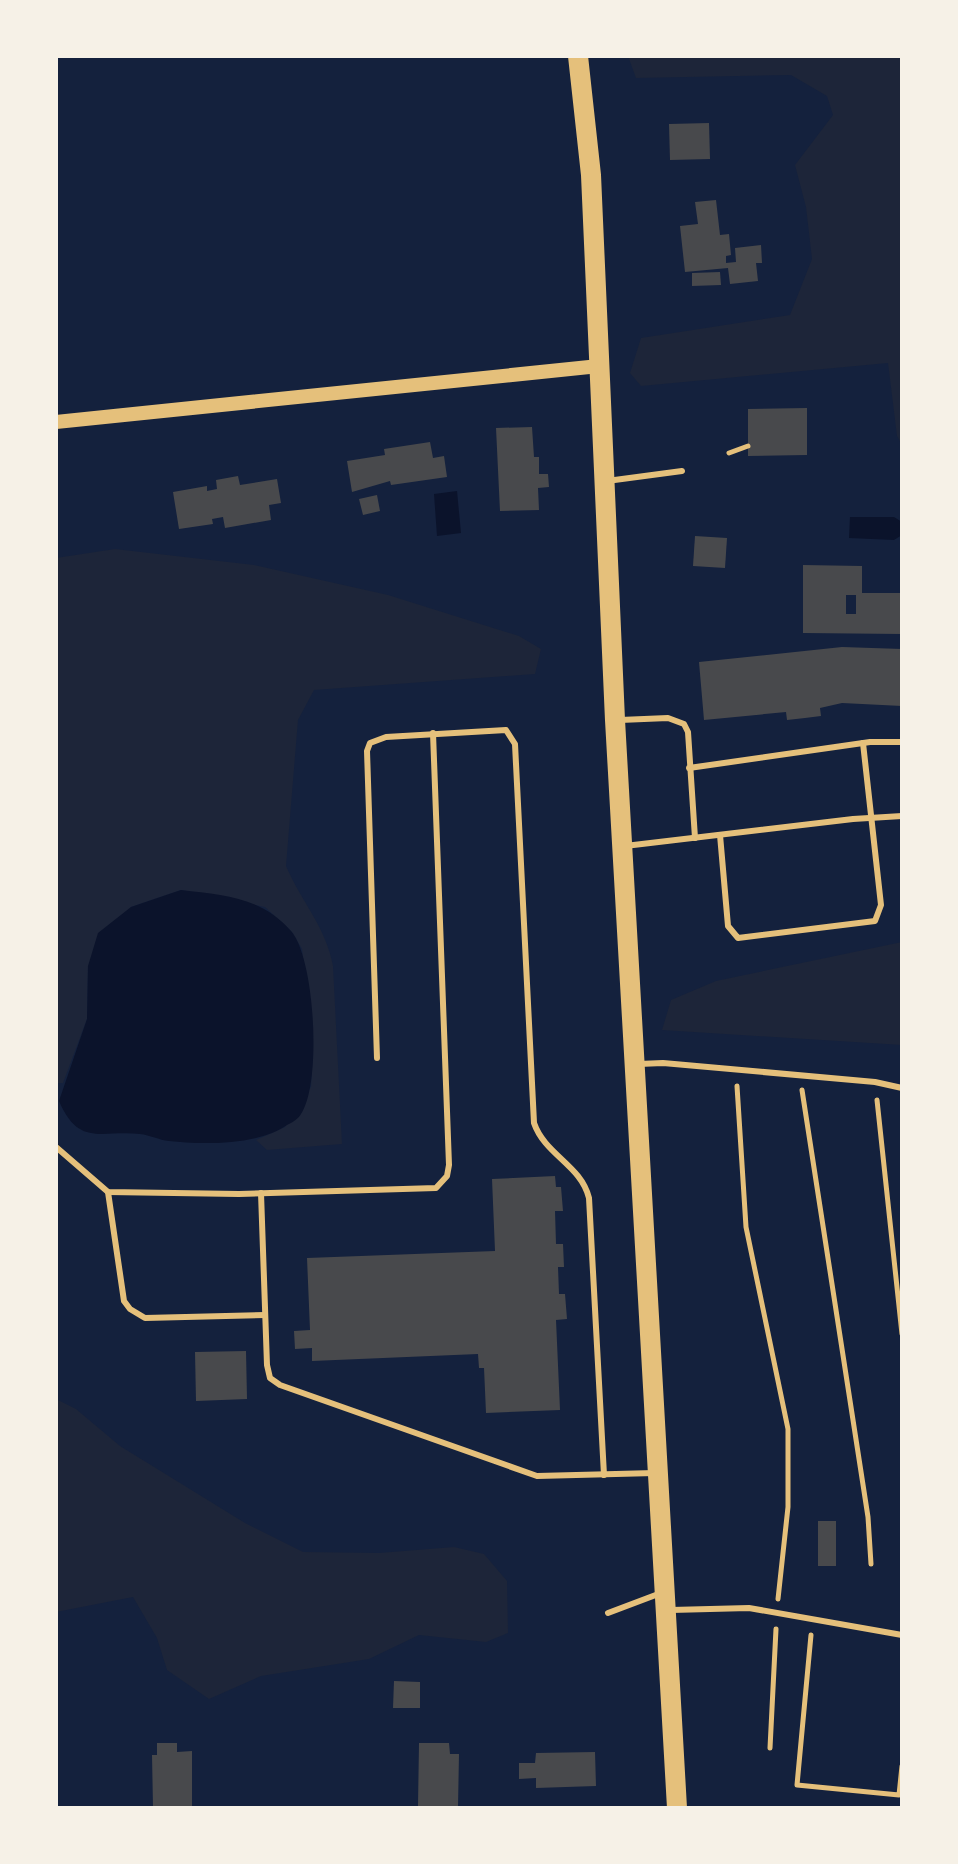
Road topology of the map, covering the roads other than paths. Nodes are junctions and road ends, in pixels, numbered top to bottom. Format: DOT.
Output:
graph roads {
  1 [pos="578,56"];
  2 [pos="599,366"];
  3 [pos="56,422"];
  4 [pos="682,471"];
  5 [pos="605,482"];
  6 [pos="615,720"];
  7 [pos="433,733"];
  8 [pos="902,742"];
  9 [pos="863,743"];
  10 [pos="689,768"];
  11 [pos="902,816"];
  12 [pos="871,818"];
  13 [pos="720,835"];
  14 [pos="695,838"];
  15 [pos="622,847"];
  16 [pos="377,1058"];
  17 [pos="634,1065"];
  18 [pos="902,1088"];
  19 [pos="56,1147"];
  20 [pos="108,1192"];
  21 [pos="261,1193"];
  22 [pos="265,1315"];
  23 [pos="659,1473"];
  24 [pos="604,1475"];
  25 [pos="667,1601"];
  26 [pos="608,1613"];
  27 [pos="902,1635"];
  28 [pos="677,1808"];
  1 -- 2 [label="main road"];
  2 -- 3 [label="street"];
  2 -- 5 [label="main road"];
  4 -- 5 [label="lane"];
  5 -- 6 [label="main road"];
  6 -- 10 [label="lane"];
  6 -- 15 [label="main road"];
  7 -- 16 [label="lane"];
  7 -- 21 [label="lane"];
  7 -- 24 [label="lane"];
  8 -- 9 [label="lane"];
  9 -- 10 [label="lane"];
  9 -- 12 [label="lane"];
  10 -- 14 [label="lane"];
  11 -- 12 [label="lane"];
  12 -- 13 [label="lane"];
  12 -- 13 [label="lane"];
  13 -- 14 [label="lane"];
  14 -- 15 [label="lane"];
  15 -- 17 [label="main road"];
  17 -- 18 [label="lane"];
  17 -- 23 [label="main road"];
  19 -- 20 [label="lane"];
  20 -- 21 [label="lane"];
  20 -- 22 [label="lane"];
  21 -- 22 [label="lane"];
  22 -- 24 [label="lane"];
  23 -- 24 [label="lane"];
  23 -- 25 [label="main road"];
  25 -- 26 [label="lane"];
  25 -- 27 [label="lane"];
  25 -- 28 [label="main road"];
}
